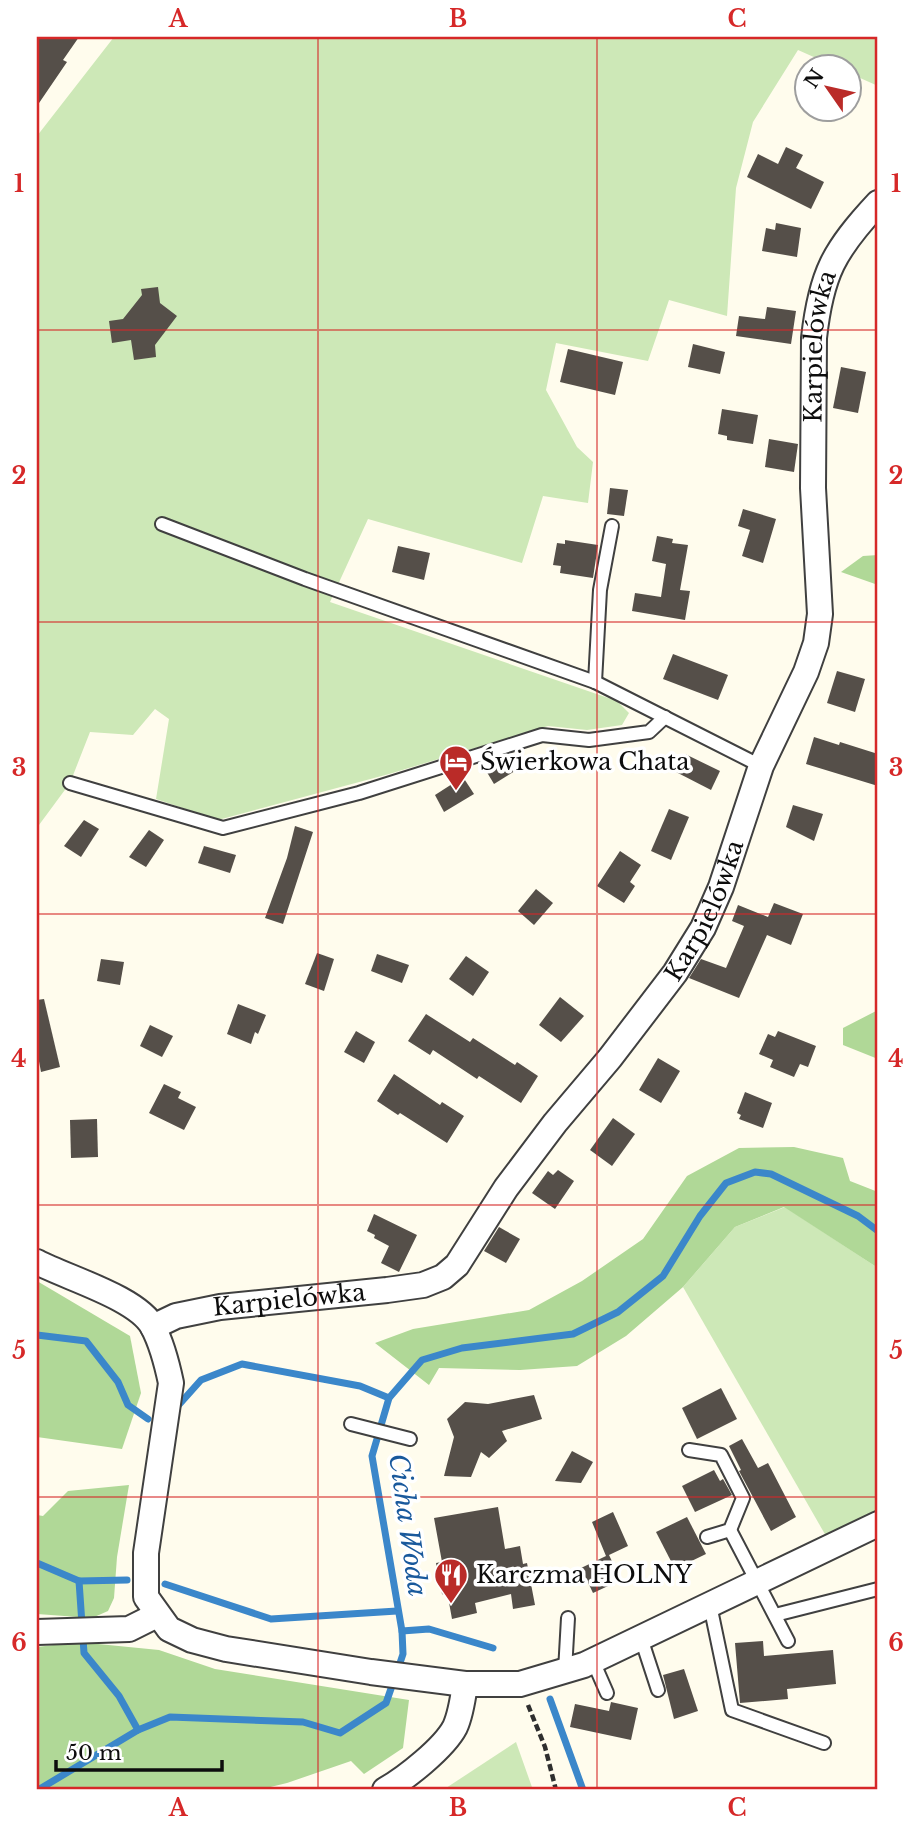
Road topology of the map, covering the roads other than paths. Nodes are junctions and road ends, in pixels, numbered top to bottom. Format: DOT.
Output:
graph roads {
  1 [pos="878,204"];
  2 [pos="162,524"];
  3 [pos="612,526"];
  4 [pos="595,682"];
  5 [pos="665,717"];
  6 [pos="761,766"];
  7 [pos="70,783"];
  8 [pos="37,1262"];
  9 [pos="153,1326"];
  10 [pos="365,1429"];
  11 [pos="404,1437"];
  12 [pos="689,1450"];
  13 [pos="878,1524"];
  14 [pos="730,1530"];
  15 [pos="707,1537"];
  16 [pos="757,1582"];
  17 [pos="878,1589"];
  18 [pos="710,1605"];
  19 [pos="157,1615"];
  20 [pos="775,1615"];
  21 [pos="568,1618"];
  22 [pos="37,1632"];
  23 [pos="641,1638"];
  24 [pos="789,1641"];
  25 [pos="593,1661"];
  26 [pos="565,1671"];
  27 [pos="465,1684"];
  28 [pos="658,1689"];
  29 [pos="607,1693"];
  30 [pos="824,1743"];
  31 [pos="385,1790"];
  1 -- 6 [label="street, Karpielówka"];
  2 -- 4 [label="lane"];
  3 -- 4 [label="lane"];
  4 -- 5 [label="lane"];
  5 -- 6 [label="lane"];
  5 -- 7 [label="lane"];
  6 -- 9 [label="street, Karpielówka"];
  8 -- 9 [label="street"];
  9 -- 19 [label="street"];
  10 -- 11 [label="lane"];
  12 -- 14 [label="lane"];
  13 -- 16 [label="street"];
  14 -- 15 [label="lane"];
  14 -- 16 [label="lane"];
  16 -- 18 [label="street"];
  16 -- 20 [label="lane"];
  17 -- 20 [label="lane"];
  18 -- 23 [label="street"];
  18 -- 30 [label="lane"];
  19 -- 22 [label="street"];
  19 -- 27 [label="street"];
  20 -- 24 [label="lane"];
  21 -- 26 [label="lane"];
  23 -- 25 [label="street"];
  23 -- 28 [label="lane"];
  25 -- 26 [label="street"];
  25 -- 29 [label="lane"];
  26 -- 27 [label="street"];
  27 -- 31 [label="street"];
}
